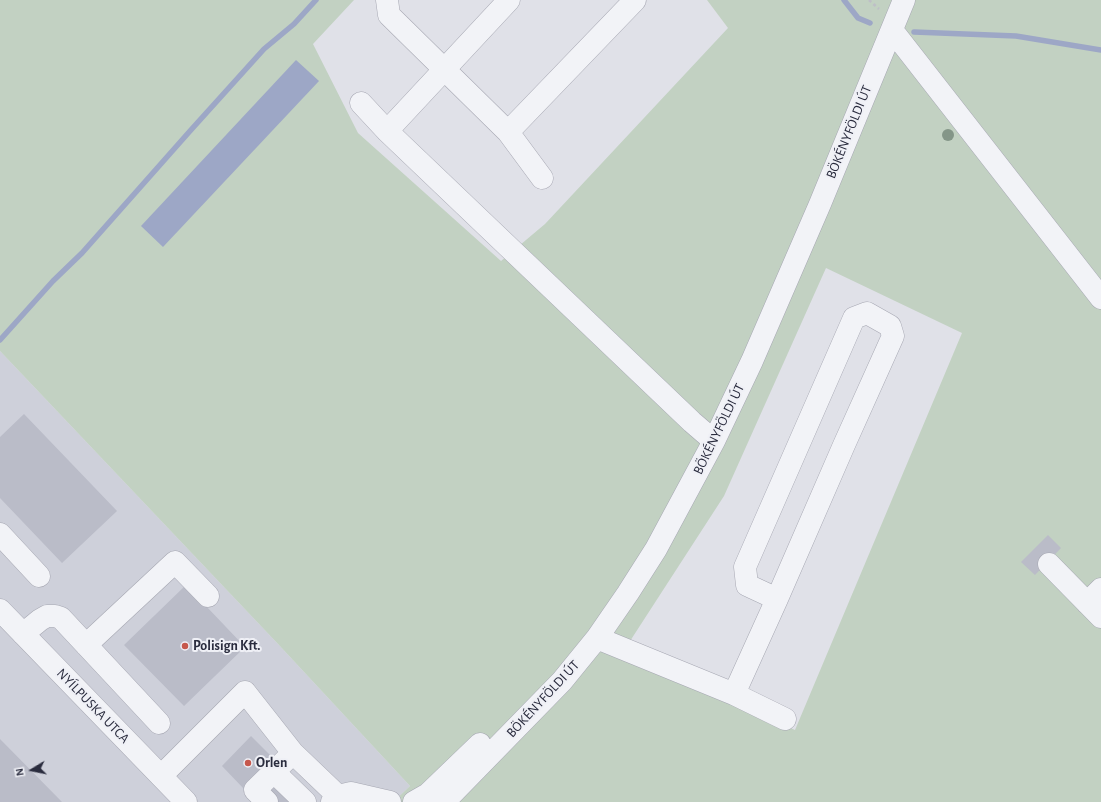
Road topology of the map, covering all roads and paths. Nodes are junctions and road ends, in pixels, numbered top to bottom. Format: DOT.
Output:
graph roads {
  1 [pos="387,0"];
  2 [pos="509,0"];
  3 [pos="635,0"];
  4 [pos="904,0"];
  5 [pos="892,30"];
  6 [pos="445,70"];
  7 [pos="361,103"];
  8 [pos="387,130"];
  9 [pos="508,132"];
  10 [pos="542,178"];
  11 [pos="1101,298"];
  12 [pos="714,441"];
  13 [pos="0,534"];
  14 [pos="1049,564"];
  15 [pos="39,576"];
  16 [pos="208,596"];
  17 [pos="777,599"];
  18 [pos="1096,603"];
  19 [pos="0,610"];
  20 [pos="23,634"];
  21 [pos="597,638"];
  22 [pos="86,645"];
  23 [pos="562,681"];
  24 [pos="734,694"];
  25 [pos="786,719"];
  26 [pos="159,723"];
  27 [pos="293,753"];
  28 [pos="274,772"];
  29 [pos="161,776"];
  30 [pos="335,799"];
  31 [pos="186,802"];
  32 [pos="267,802"];
  33 [pos="305,802"];
  34 [pos="390,802"];
  35 [pos="414,802"];
  36 [pos="444,802"];
  1 -- 6 [label="street"];
  2 -- 6 [label="street"];
  3 -- 9 [label="street"];
  4 -- 5 [label="street, BÖKÉNYFÖLDI ÚT"];
  5 -- 11 [label="street"];
  5 -- 12 [label="street, BÖKÉNYFÖLDI ÚT"];
  6 -- 8 [label="street"];
  6 -- 9 [label="street"];
  7 -- 8 [label="street"];
  8 -- 12 [label="street"];
  9 -- 10 [label="street"];
  12 -- 21 [label="street, BÖKÉNYFÖLDI ÚT"];
  13 -- 15 [label="street"];
  14 -- 18 [label="street"];
  16 -- 22 [label="street"];
  17 -- 17 [label="street"];
  17 -- 24 [label="street"];
  19 -- 20 [label="street, NYÍLPUSKA UTCA"];
  20 -- 22 [label="street"];
  20 -- 29 [label="street, NYÍLPUSKA UTCA"];
  21 -- 23 [label="street, BÖKÉNYFÖLDI ÚT"];
  21 -- 24 [label="street"];
  22 -- 26 [label="street"];
  23 -- 35 [label="street"];
  23 -- 36 [label="street, BÖKÉNYFÖLDI ÚT"];
  24 -- 25 [label="street"];
  27 -- 28 [label="street"];
  27 -- 29 [label="street"];
  27 -- 30 [label="street"];
  28 -- 32 [label="street"];
  28 -- 33 [label="street"];
  29 -- 31 [label="street, NYÍLPUSKA UTCA"];
  30 -- 34 [label="street"];
}
